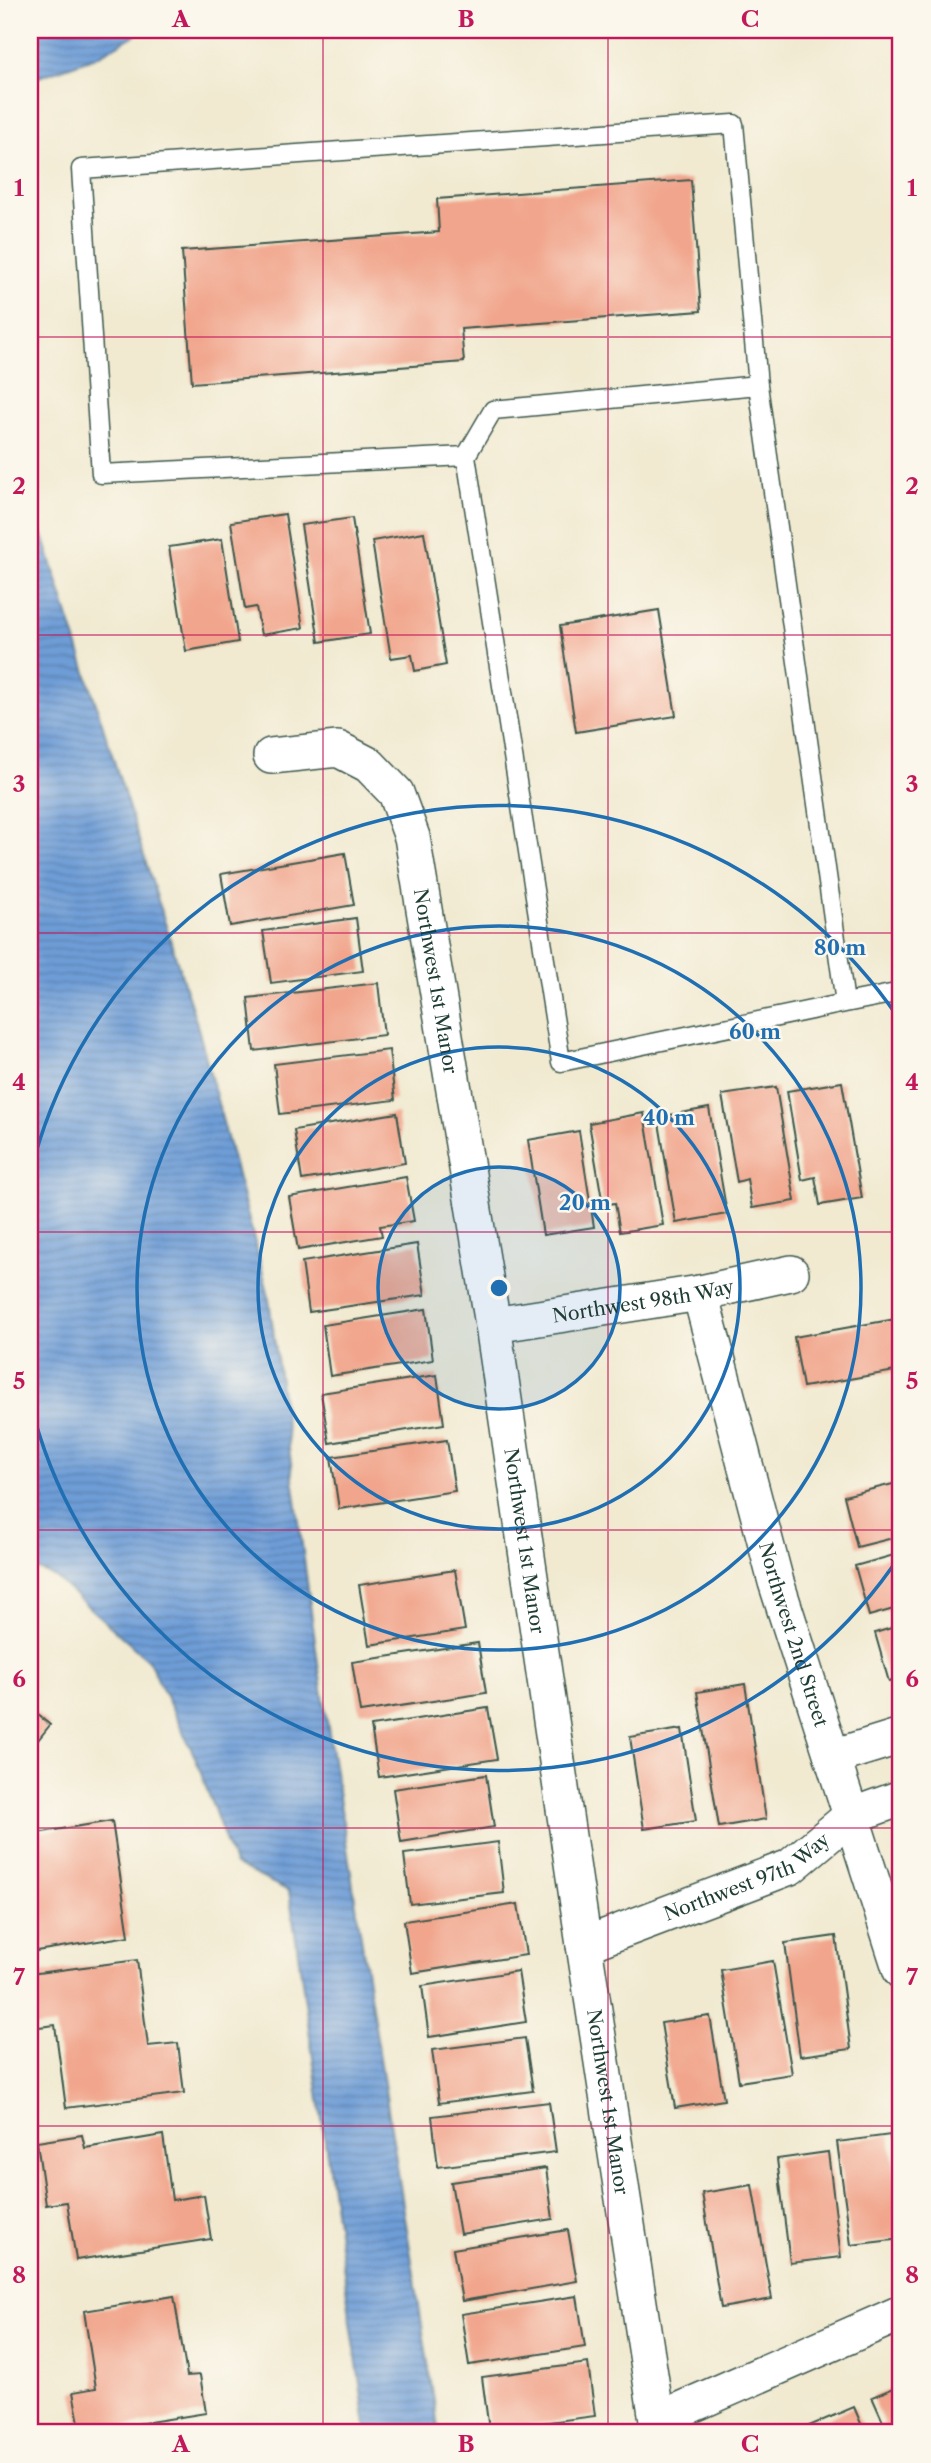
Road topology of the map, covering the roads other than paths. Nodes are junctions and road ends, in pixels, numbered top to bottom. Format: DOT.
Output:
graph roads {
  1 [pos="758,385"];
  2 [pos="466,456"];
  3 [pos="271,756"];
  4 [pos="901,992"];
  5 [pos="845,1003"];
  6 [pos="791,1273"];
  7 [pos="700,1293"];
  8 [pos="493,1325"];
  9 [pos="901,1736"];
  10 [pos="833,1757"];
  11 [pos="901,1798"];
  12 [pos="851,1816"];
  13 [pos="584,1945"];
  14 [pos="901,1971"];
  15 [pos="901,2313"];
  16 [pos="658,2427"];
  1 -- 2 [label="lane"];
  1 -- 2 [label="lane"];
  1 -- 5 [label="lane"];
  2 -- 5 [label="lane"];
  3 -- 8 [label="street, Northwest 1st Manor"];
  4 -- 5 [label="lane"];
  6 -- 7 [label="street, Northwest 98th Way"];
  7 -- 8 [label="street, Northwest 98th Way"];
  7 -- 10 [label="street, Northwest 2nd Street"];
  8 -- 13 [label="street, Northwest 1st Manor"];
  9 -- 10 [label="street"];
  10 -- 12 [label="street, Northwest 2nd Street"];
  11 -- 12 [label="street, Northwest 97th Way"];
  12 -- 13 [label="street, Northwest 97th Way"];
  12 -- 14 [label="street, Northwest 2nd Street"];
  13 -- 16 [label="street, Northwest 1st Manor"];
  15 -- 16 [label="street"];
}
